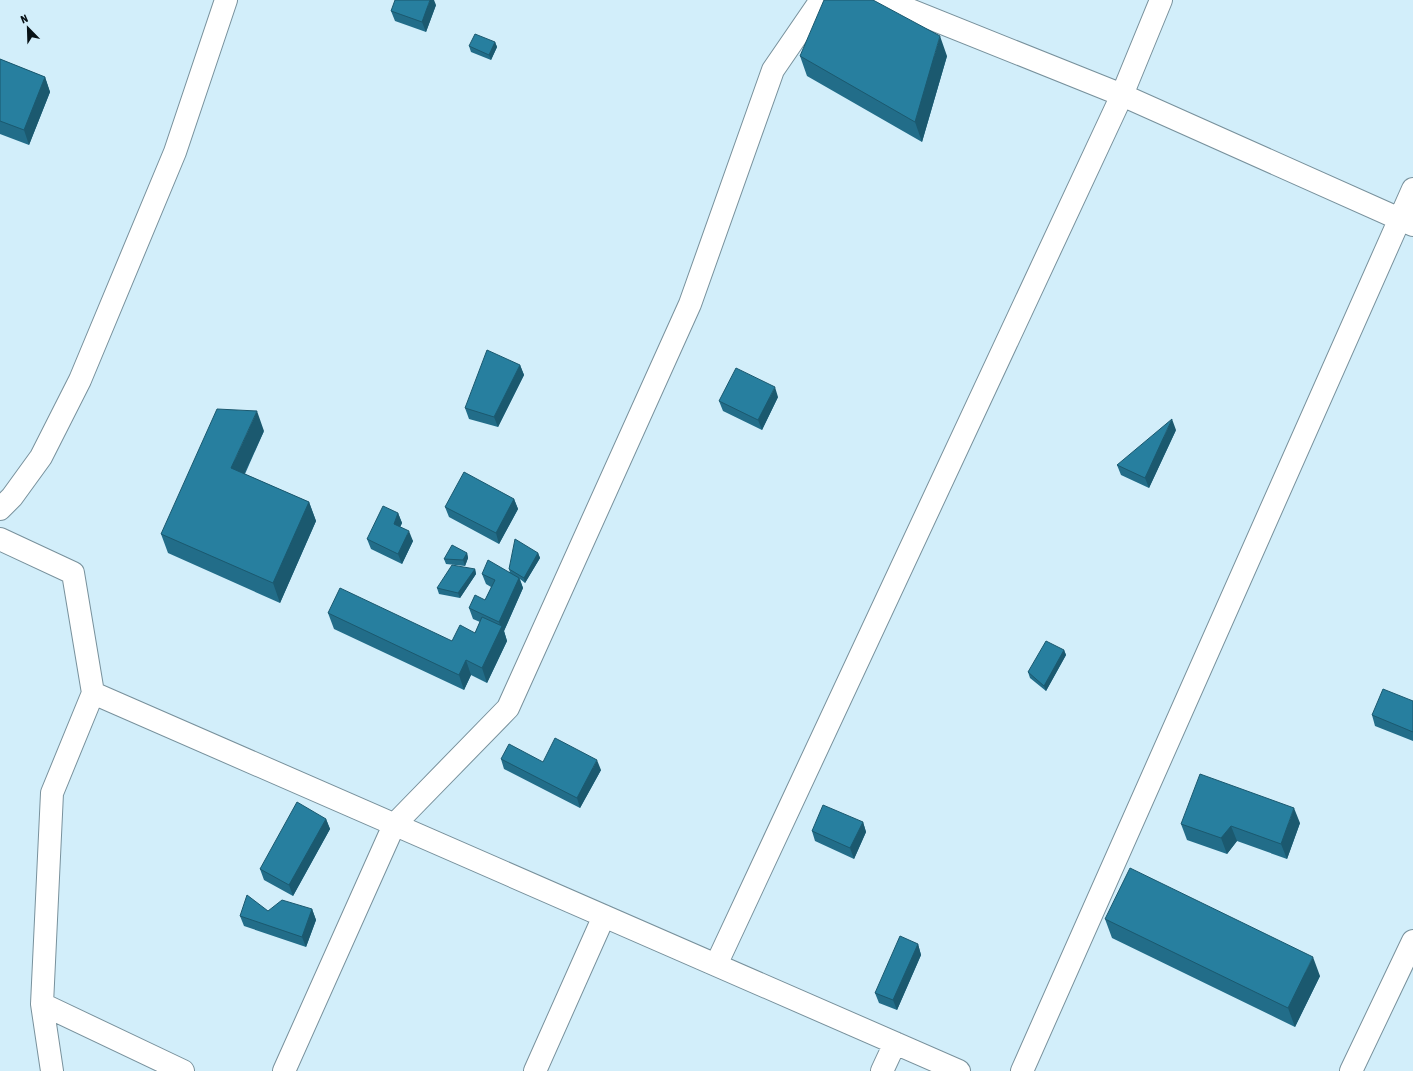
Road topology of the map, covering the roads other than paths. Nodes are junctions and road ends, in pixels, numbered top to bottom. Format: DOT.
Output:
graph roads {
  1 [pos="226,0"];
  2 [pos="821,0"];
  3 [pos="886,0"];
  4 [pos="1160,0"];
  5 [pos="1122,95"];
  6 [pos="1413,189"];
  7 [pos="1407,222"];
  8 [pos="0,509"];
  9 [pos="0,539"];
  10 [pos="94,693"];
  11 [pos="394,825"];
  12 [pos="604,916"];
  13 [pos="1413,941"];
  14 [pos="716,965"];
  15 [pos="42,1004"];
  16 [pos="895,1043"];
  17 [pos="52,1071"];
  18 [pos="183,1071"];
  19 [pos="284,1071"];
  20 [pos="535,1071"];
  21 [pos="882,1071"];
  22 [pos="959,1071"];
  23 [pos="1022,1071"];
  24 [pos="1351,1071"];
  1 -- 8 [label="street"];
  2 -- 11 [label="street"];
  3 -- 5 [label="street"];
  4 -- 5 [label="street"];
  5 -- 7 [label="street"];
  5 -- 14 [label="street"];
  6 -- 7 [label="street"];
  7 -- 23 [label="street"];
  9 -- 10 [label="street"];
  10 -- 11 [label="street"];
  10 -- 15 [label="street"];
  11 -- 12 [label="street"];
  11 -- 19 [label="street"];
  12 -- 14 [label="street"];
  12 -- 20 [label="street"];
  13 -- 24 [label="street"];
  14 -- 16 [label="street"];
  15 -- 17 [label="street"];
  15 -- 18 [label="street"];
  16 -- 21 [label="street"];
  16 -- 22 [label="street"];
}
